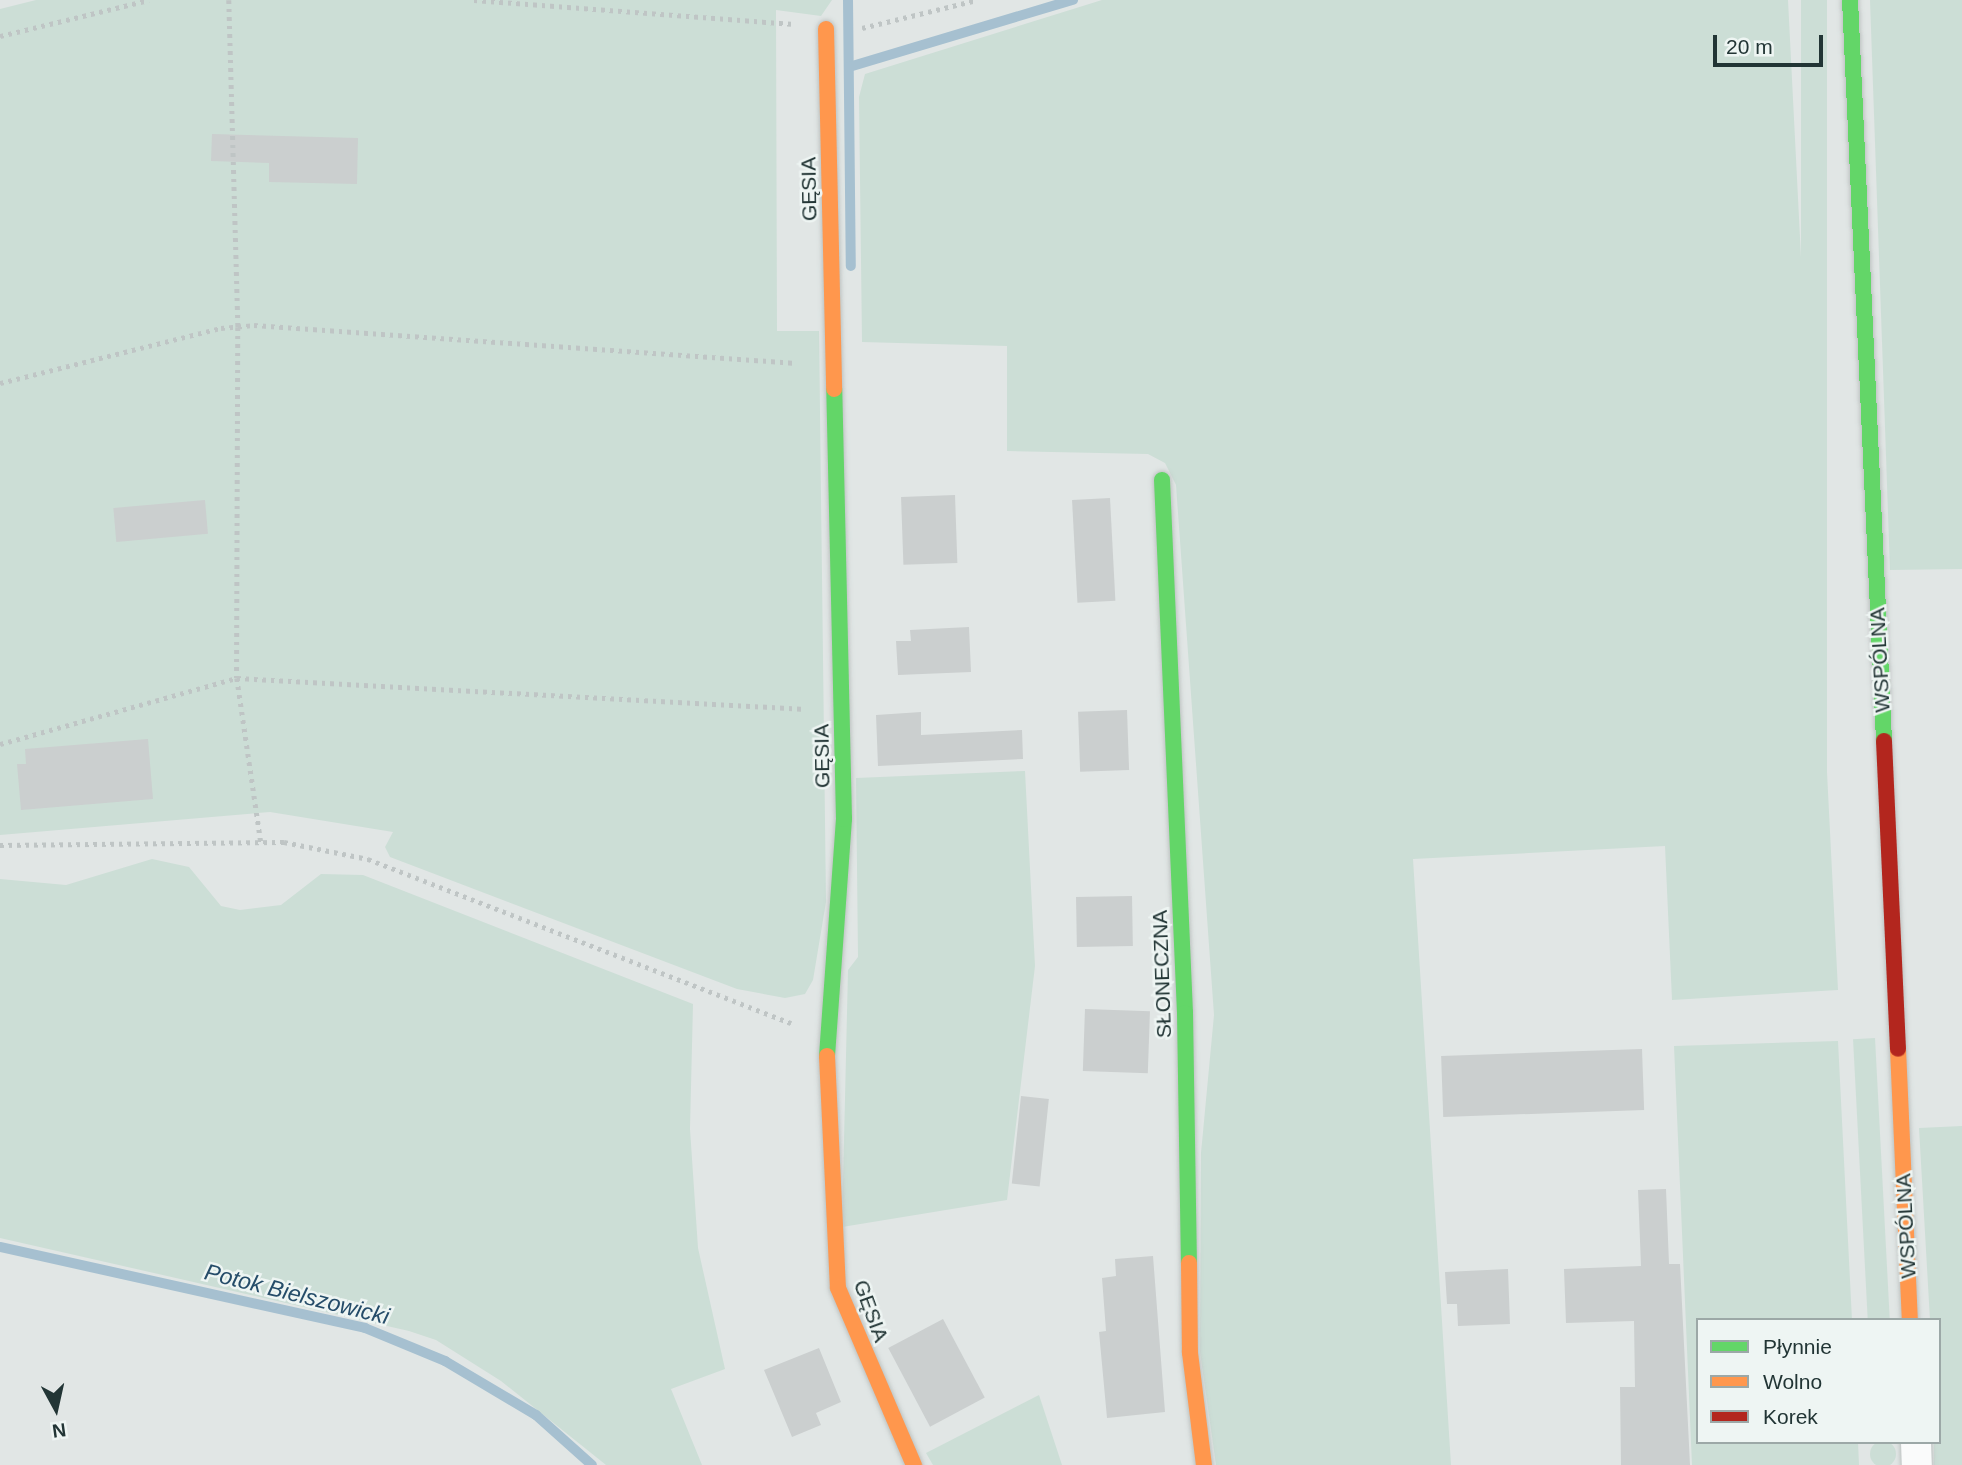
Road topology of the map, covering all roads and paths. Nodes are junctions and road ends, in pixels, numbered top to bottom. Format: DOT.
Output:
graph roads {
  1 [pos="149,0"];
  2 [pos="229,0"];
  3 [pos="474,0"];
  4 [pos="977,0"];
  5 [pos="1850,0"];
  6 [pos="826,29"];
  7 [pos="857,29"];
  8 [pos="0,36"];
  9 [pos="237,327"];
  10 [pos="835,365"];
  11 [pos="0,383"];
  12 [pos="1162,480"];
  13 [pos="237,678"];
  14 [pos="842,712"];
  15 [pos="0,744"];
  16 [pos="261,842"];
  17 [pos="0,845"];
  18 [pos="827,1052"];
  19 [pos="1910,1318"];
  20 [pos="1916,1444"];
  21 [pos="914,1465"];
  22 [pos="1204,1465"];
  23 [pos="1917,1465"];
  1 -- 8 [label="path"];
  2 -- 9 [label="path"];
  3 -- 6 [label="path"];
  4 -- 7 [label="path"];
  5 -- 19 [label="street, WSPÓLNA"];
  6 -- 10 [label="street, GĘSIA"];
  9 -- 10 [label="path"];
  9 -- 11 [label="path"];
  9 -- 13 [label="path"];
  10 -- 14 [label="street, GĘSIA"];
  12 -- 22 [label="street, SŁONECZNA"];
  13 -- 14 [label="path"];
  13 -- 15 [label="path"];
  13 -- 16 [label="path"];
  14 -- 18 [label="street, GĘSIA"];
  16 -- 17 [label="path"];
  16 -- 18 [label="path"];
  18 -- 21 [label="street, GĘSIA"];
  20 -- 23 [label="street"];
}
